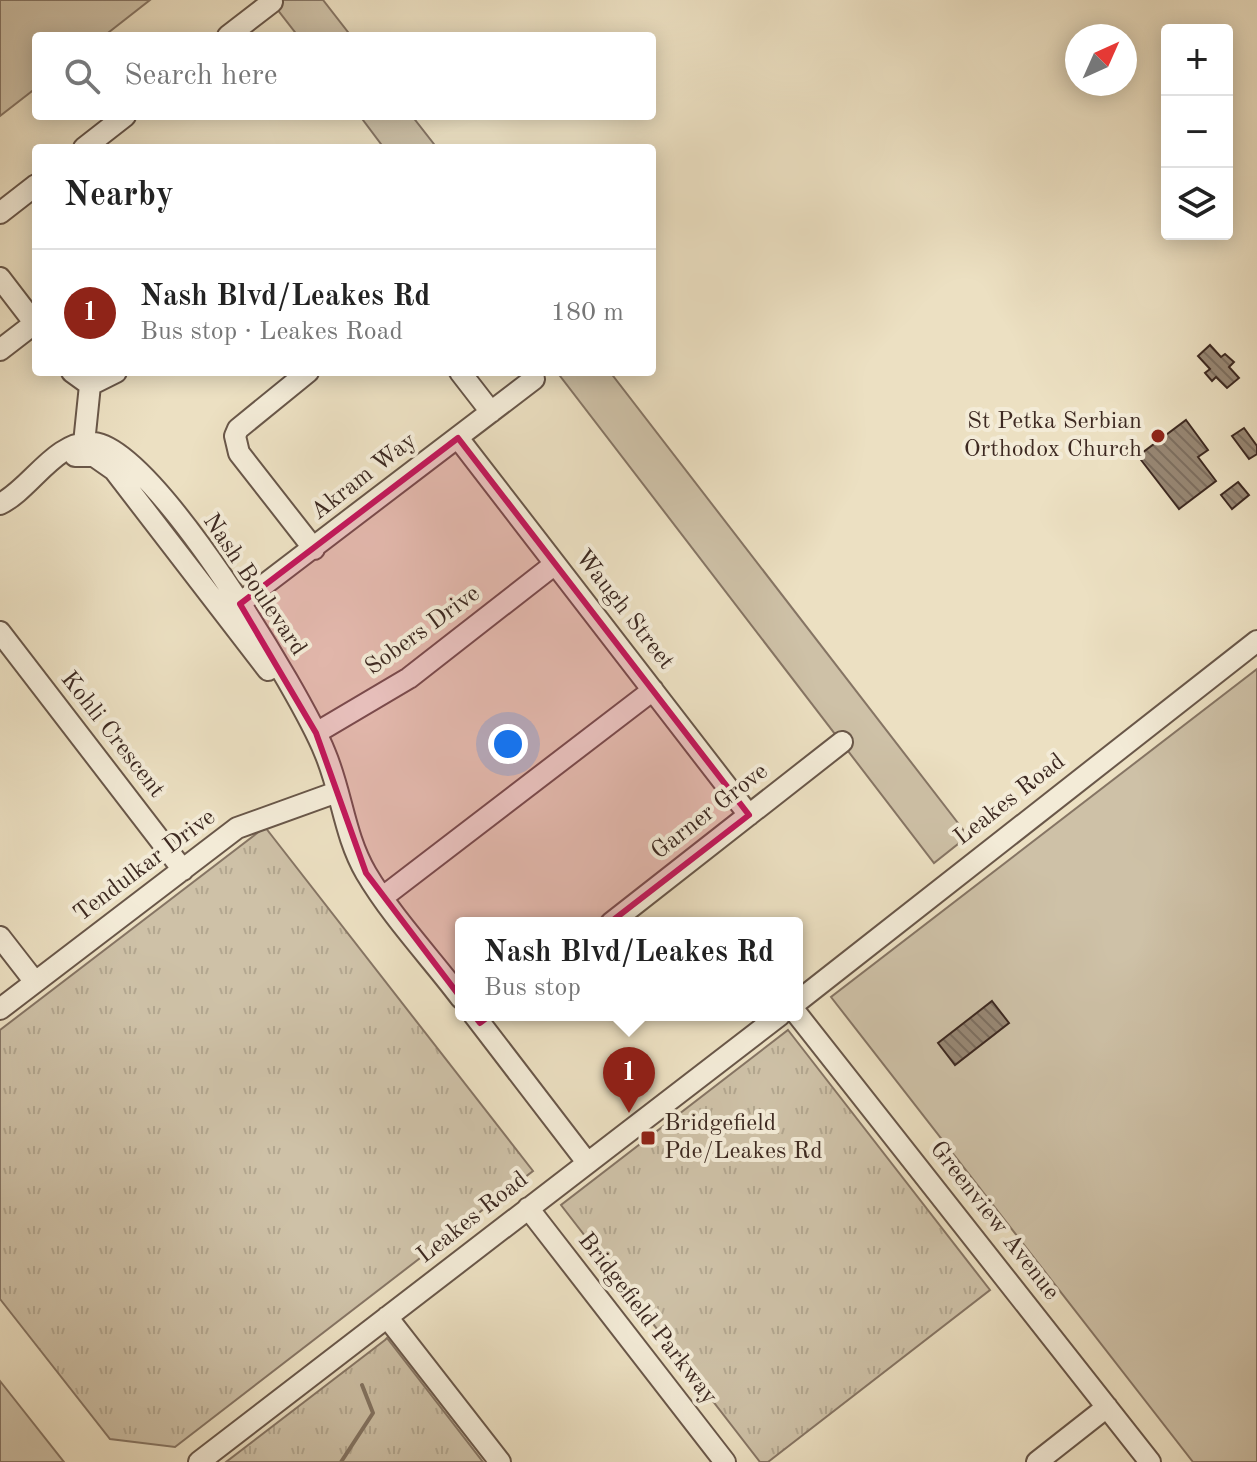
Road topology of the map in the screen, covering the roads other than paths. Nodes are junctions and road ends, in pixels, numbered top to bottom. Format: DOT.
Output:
graph roads {
  1 [pos="272,2"];
  2 [pos="233,32"];
  3 [pos="122,120"];
  4 [pos="106,141"];
  5 [pos="32,188"];
  6 [pos="0,213"];
  7 [pos="0,278"];
  8 [pos="32,320"];
  9 [pos="32,326"];
  10 [pos="0,350"];
  11 [pos="78,376"];
  12 [pos="108,376"];
  13 [pos="303,376"];
  14 [pos="463,376"];
  15 [pos="534,379"];
  16 [pos="90,385"];
  17 [pos="491,412"];
  18 [pos="458,438"];
  19 [pos="84,449"];
  20 [pos="0,504"];
  21 [pos="314,549"];
  22 [pos="555,564"];
  23 [pos="232,609"];
  24 [pos="0,632"];
  25 [pos="1257,641"];
  26 [pos="653,690"];
  27 [pos="316,733"];
  28 [pos="842,742"];
  29 [pos="337,792"];
  30 [pos="749,815"];
  31 [pos="183,870"];
  32 [pos="383,897"];
  33 [pos="619,917"];
  34 [pos="0,937"];
  35 [pos="35,982"];
  36 [pos="455,990"];
  37 [pos="803,997"];
  38 [pos="0,1009"];
  39 [pos="484,1021"];
  40 [pos="772,1021"];
  41 [pos="803,1021"];
  42 [pos="586,1161"];
  43 [pos="528,1208"];
  44 [pos="387,1317"];
  45 [pos="1107,1407"];
  46 [pos="199,1462"];
  47 [pos="500,1462"];
  48 [pos="725,1462"];
  49 [pos="1037,1462"];
  50 [pos="1150,1462"];
  1 -- 2 [label="street"];
  3 -- 4 [label="street"];
  5 -- 6 [label="street"];
  7 -- 8 [label="street"];
  9 -- 10 [label="street"];
  11 -- 16 [label="street"];
  12 -- 16 [label="street"];
  13 -- 21 [label="street"];
  14 -- 17 [label="street"];
  15 -- 17 [label="street, Akram Way"];
  16 -- 19 [label="street"];
  17 -- 18 [label="street, Akram Way"];
  18 -- 21 [label="street, Akram Way"];
  18 -- 22 [label="street, Waugh Street"];
  19 -- 20 [label="street"];
  19 -- 23 [label="street, Nash Boulevard"];
  21 -- 23 [label="street, Akram Way"];
  22 -- 26 [label="street, Waugh Street"];
  22 -- 27 [label="street, Sobers Drive"];
  23 -- 27 [label="street, Nash Boulevard"];
  24 -- 31 [label="street, Kohli Crescent"];
  25 -- 37 [label="street, Leakes Road"];
  26 -- 30 [label="street, Waugh Street"];
  26 -- 32 [label="street"];
  27 -- 29 [label="street, Nash Boulevard"];
  28 -- 30 [label="street, Garner Grove"];
  29 -- 31 [label="street, Tendulkar Drive"];
  29 -- 32 [label="street, Nash Boulevard"];
  30 -- 33 [label="street, Garner Grove"];
  31 -- 35 [label="street, Tendulkar Drive"];
  32 -- 36 [label="street, Nash Boulevard"];
  34 -- 35 [label="street"];
  35 -- 38 [label="street, Tendulkar Drive"];
  39 -- 42 [label="street"];
  40 -- 42 [label="street, Leakes Road"];
  41 -- 45 [label="street, Greenview Avenue"];
  42 -- 43 [label="street, Leakes Road"];
  43 -- 44 [label="street, Leakes Road"];
  43 -- 48 [label="street, Bridgefield Parkway"];
  44 -- 46 [label="street, Leakes Road"];
  44 -- 47 [label="street"];
  45 -- 49 [label="street"];
  45 -- 50 [label="street, Greenview Avenue"];
}
